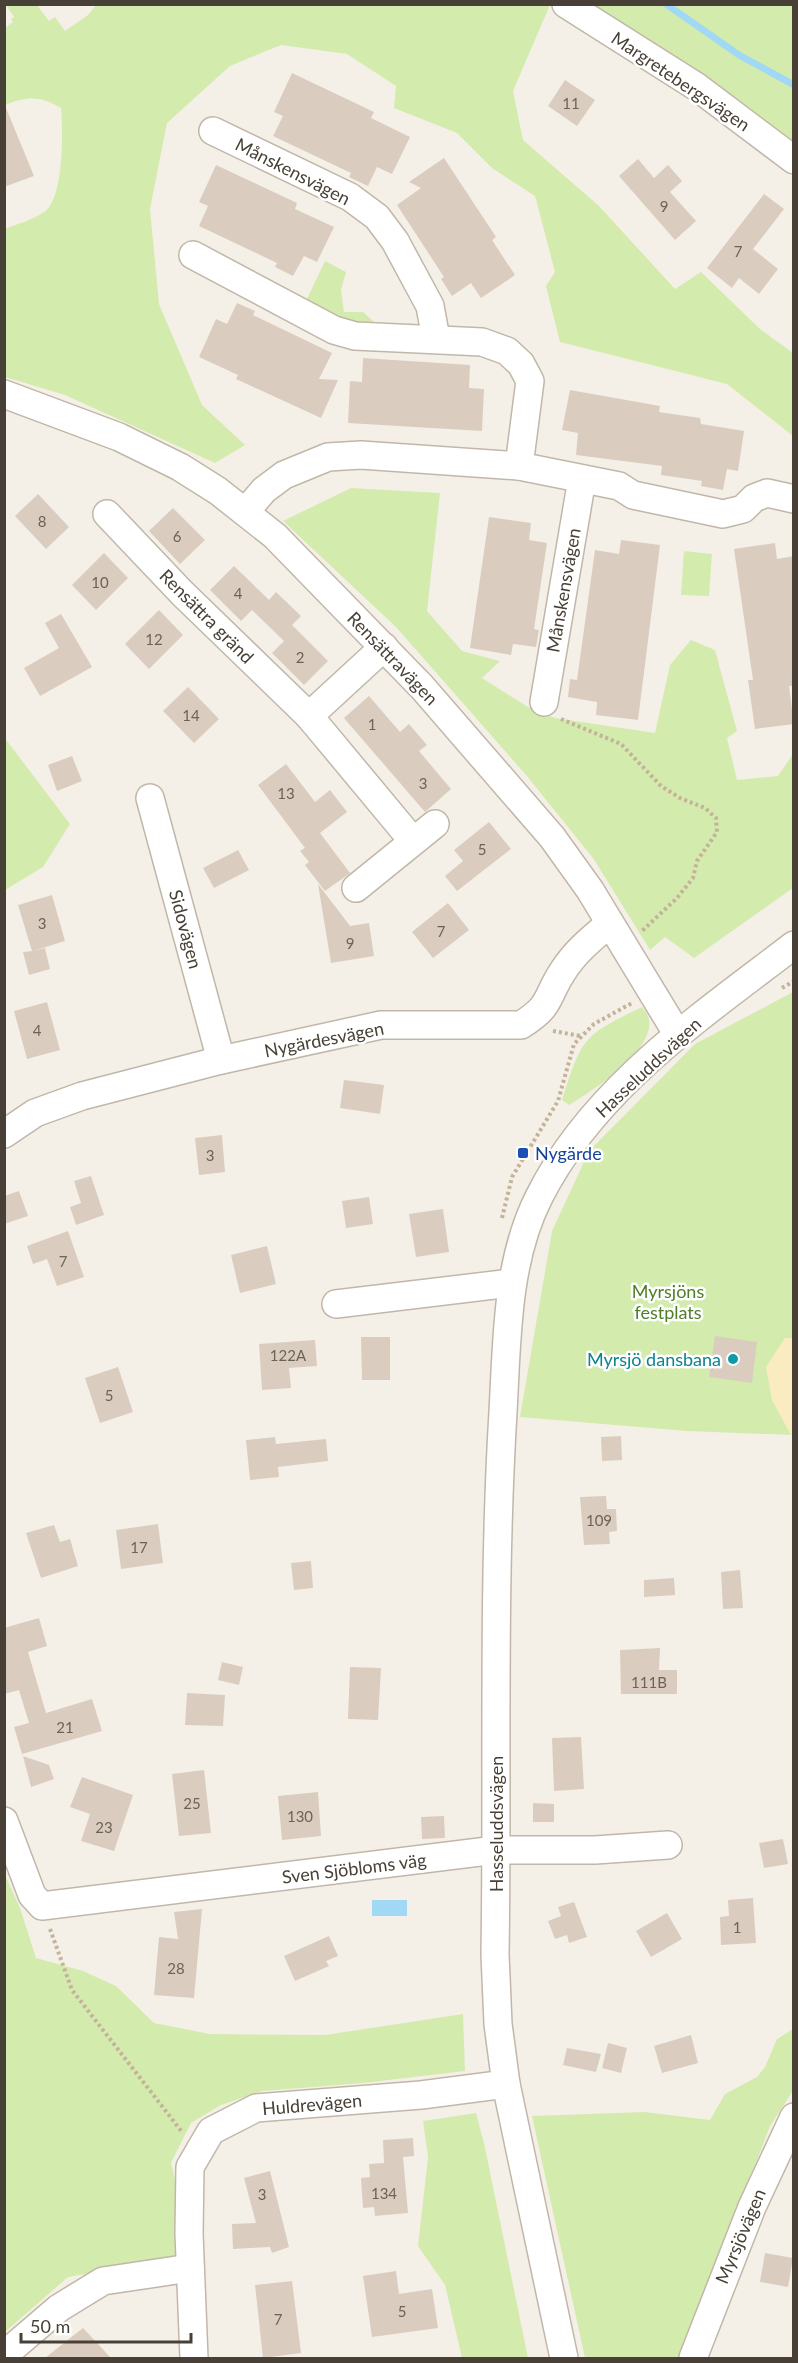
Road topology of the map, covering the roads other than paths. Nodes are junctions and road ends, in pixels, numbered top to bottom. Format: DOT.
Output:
graph roads {
  1 [pos="566,4"];
  2 [pos="213,131"];
  3 [pos="794,160"];
  4 [pos="193,255"];
  5 [pos="436,339"];
  6 [pos="6,396"];
  7 [pos="519,466"];
  8 [pos="582,479"];
  9 [pos="794,499"];
  10 [pos="245,512"];
  11 [pos="107,514"];
  12 [pos="384,647"];
  13 [pos="544,702"];
  14 [pos="309,716"];
  15 [pos="150,798"];
  16 [pos="435,824"];
  17 [pos="413,841"];
  18 [pos="356,888"];
  19 [pos="609,924"];
  20 [pos="794,945"];
  21 [pos="678,1035"];
  22 [pos="222,1060"];
  23 [pos="4,1134"];
  24 [pos="511,1283"];
  25 [pos="336,1304"];
  26 [pos="4,1821"];
  27 [pos="668,1845"];
  28 [pos="496,1850"];
  29 [pos="506,2084"];
  30 [pos="794,2117"];
  31 [pos="190,2268"];
  32 [pos="4,2355"];
  33 [pos="194,2358"];
  34 [pos="564,2358"];
  35 [pos="693,2358"];
  1 -- 3 [label="street, Margretebergsvägen"];
  2 -- 5 [label="street, Månskensvägen"];
  4 -- 5 [label="street"];
  5 -- 7 [label="street"];
  6 -- 10 [label="street, Rensättravägen"];
  7 -- 8 [label="street"];
  7 -- 10 [label="street"];
  8 -- 9 [label="street"];
  8 -- 13 [label="street, Månskensvägen"];
  10 -- 12 [label="street, Rensättravägen"];
  11 -- 14 [label="street, Rensättra gränd"];
  12 -- 14 [label="street"];
  12 -- 19 [label="street, Rensättravägen"];
  14 -- 17 [label="street, Rensättra gränd"];
  15 -- 22 [label="street, Sidovägen"];
  16 -- 17 [label="street"];
  17 -- 18 [label="street"];
  19 -- 21 [label="street, Rensättravägen"];
  19 -- 22 [label="street, Nygärdesvägen"];
  20 -- 21 [label="street, Hasseluddsvägen"];
  21 -- 24 [label="street, Hasseluddsvägen"];
  22 -- 23 [label="street, Nygärdesvägen"];
  24 -- 25 [label="street"];
  24 -- 28 [label="street, Hasseluddsvägen"];
  26 -- 28 [label="street, Sven Sjöbloms väg"];
  27 -- 28 [label="street, Sven Sjöbloms väg"];
  28 -- 29 [label="street, Hasseluddsvägen"];
  29 -- 31 [label="street, Huldrevägen"];
  29 -- 34 [label="street, Hasseluddsvägen"];
  30 -- 35 [label="street, Myrsjövägen"];
  31 -- 32 [label="street"];
  31 -- 33 [label="street, Huldrevägen"];
}
